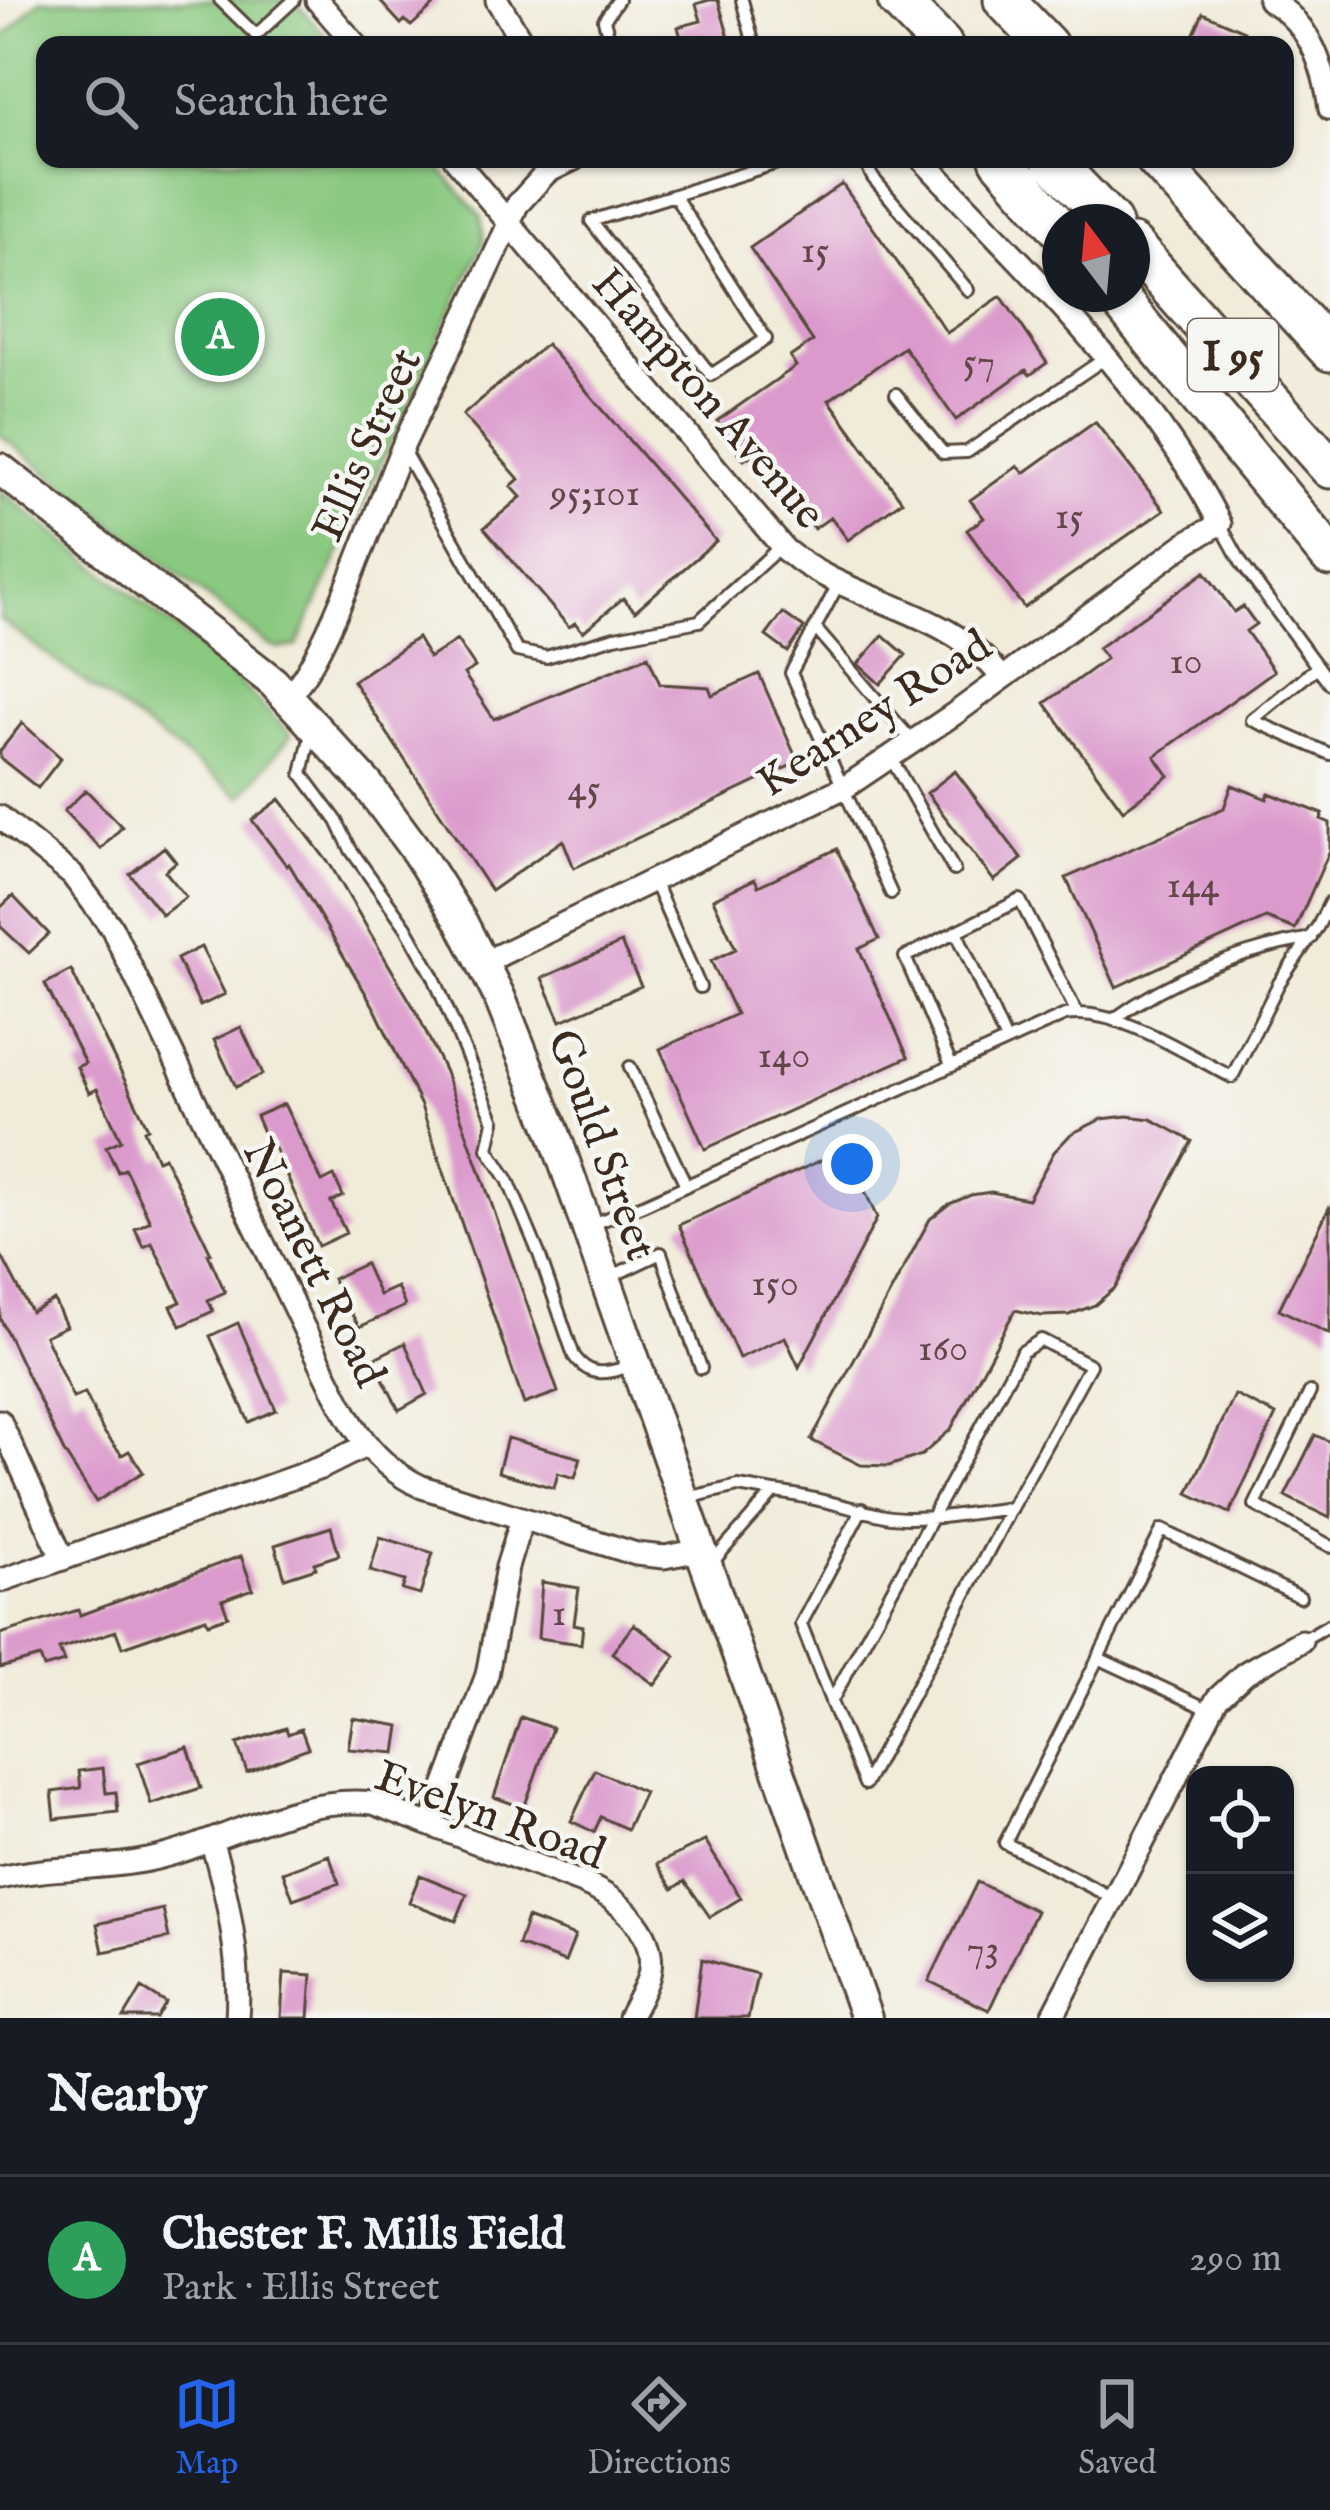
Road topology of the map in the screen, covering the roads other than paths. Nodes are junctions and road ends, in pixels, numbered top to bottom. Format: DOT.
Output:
graph roads {
  1 [pos="220,0"];
  2 [pos="294,0"];
  3 [pos="317,0"];
  4 [pos="497,0"];
  5 [pos="618,0"];
  6 [pos="742,0"];
  7 [pos="896,0"];
  8 [pos="1004,0"];
  9 [pos="1272,1"];
  10 [pos="348,36"];
  11 [pos="519,36"];
  12 [pos="608,36"];
  13 [pos="752,36"];
  14 [pos="918,36"];
  15 [pos="933,36"];
  16 [pos="1038,36"];
  17 [pos="1330,109"];
  18 [pos="463,168"];
  19 [pos="555,168"];
  20 [pos="761,168"];
  21 [pos="868,168"];
  22 [pos="930,168"];
  23 [pos="1008,168"];
  24 [pos="1060,168"];
  25 [pos="1164,168"];
  26 [pos="674,195"];
  27 [pos="1094,204"];
  28 [pos="1042,208"];
  29 [pos="510,223"];
  30 [pos="1223,231"];
  31 [pos="1150,265"];
  32 [pos="968,290"];
  33 [pos="1130,312"];
  34 [pos="1330,316"];
  35 [pos="1330,351"];
  36 [pos="1107,357"];
  37 [pos="896,394"];
  38 [pos="402,449"];
  39 [pos="1330,468"];
  40 [pos="0,469"];
  41 [pos="1220,524"];
  42 [pos="781,546"];
  43 [pos="1330,556"];
  44 [pos="840,581"];
  45 [pos="814,628"];
  46 [pos="1316,668"];
  47 [pos="1002,678"];
  48 [pos="1330,684"];
  49 [pos="288,695"];
  50 [pos="313,724"];
  51 [pos="913,742"];
  52 [pos="1330,754"];
  53 [pos="891,758"];
  54 [pos="843,788"];
  55 [pos="0,817"];
  56 [pos="954,870"];
  57 [pos="652,879"];
  58 [pos="891,892"];
  59 [pos="1330,902"];
  60 [pos="956,931"];
  61 [pos="1311,938"];
  62 [pos="483,963"];
  63 [pos="700,987"];
  64 [pos="1077,1013"];
  65 [pos="1114,1019"];
  66 [pos="1006,1041"];
  67 [pos="951,1065"];
  68 [pos="630,1067"];
  69 [pos="686,1186"];
  70 [pos="587,1226"];
  71 [pos="605,1280"];
  72 [pos="635,1365"];
  73 [pos="701,1368"];
  74 [pos="1310,1392"];
  75 [pos="0,1421"];
  76 [pos="365,1445"];
  77 [pos="774,1492"];
  78 [pos="683,1498"];
  79 [pos="1011,1508"];
  80 [pos="862,1509"];
  81 [pos="930,1517"];
  82 [pos="522,1519"];
  83 [pos="1330,1546"];
  84 [pos="705,1558"];
  85 [pos="63,1559"];
  86 [pos="0,1581"];
  87 [pos="1300,1598"];
  88 [pos="1330,1624"];
  89 [pos="1301,1641"];
  90 [pos="1098,1658"];
  91 [pos="831,1702"];
  92 [pos="1210,1710"];
  93 [pos="431,1825"];
  94 [pos="211,1841"];
  95 [pos="0,1878"];
  96 [pos="1113,1898"];
  97 [pos="236,2018"];
  98 [pos="629,2018"];
  99 [pos="866,2018"];
  100 [pos="1052,2018"];
  1 -- 2 [label="lane"];
  3 -- 10 [label="street"];
  4 -- 11 [label="street"];
  5 -- 12 [label="lane"];
  6 -- 13 [label="lane"];
  7 -- 14 [label="highway"];
  7 -- 15 [label="highway"];
  8 -- 16 [label="highway"];
  9 -- 17 [label="street"];
  18 -- 29 [label="street, Hampton Avenue"];
  19 -- 29 [label="street, Ellis Street"];
  20 -- 26 [label="lane"];
  21 -- 32 [label="lane"];
  22 -- 36 [label="street"];
  23 -- 28 [label="highway"];
  24 -- 27 [label="highway"];
  25 -- 30 [label="highway, I 95"];
  26 -- 26 [label="lane"];
  29 -- 38 [label="street, Ellis Street"];
  29 -- 42 [label="street, Hampton Avenue"];
  30 -- 34 [label="highway"];
  30 -- 35 [label="highway, I 95"];
  31 -- 39 [label="highway, I 95"];
  33 -- 43 [label="highway"];
  36 -- 37 [label="lane"];
  36 -- 41 [label="street"];
  38 -- 42 [label="lane"];
  38 -- 49 [label="street, Ellis Street"];
  40 -- 49 [label="main road, Gould Street"];
  41 -- 46 [label="lane"];
  41 -- 47 [label="street, Kearney Road"];
  42 -- 44 [label="street, Hampton Avenue"];
  44 -- 45 [label="lane"];
  44 -- 47 [label="street, Hampton Avenue"];
  45 -- 51 [label="lane"];
  45 -- 54 [label="lane"];
  46 -- 48 [label="lane"];
  46 -- 52 [label="lane"];
  47 -- 51 [label="street, Kearney Road"];
  49 -- 50 [label="main road, Gould Street"];
  50 -- 62 [label="main road, Gould Street"];
  50 -- 72 [label="lane"];
  51 -- 53 [label="street, Kearney Road"];
  53 -- 54 [label="street, Kearney Road"];
  53 -- 56 [label="lane"];
  54 -- 57 [label="street, Kearney Road"];
  54 -- 58 [label="lane"];
  55 -- 76 [label="street, Noanett Road"];
  57 -- 62 [label="street, Kearney Road"];
  57 -- 63 [label="lane"];
  59 -- 61 [label="lane"];
  60 -- 64 [label="lane"];
  60 -- 66 [label="lane"];
  60 -- 67 [label="lane"];
  61 -- 65 [label="lane"];
  61 -- 65 [label="lane"];
  62 -- 70 [label="main road, Gould Street"];
  64 -- 65 [label="lane"];
  64 -- 66 [label="lane"];
  66 -- 67 [label="lane"];
  67 -- 69 [label="lane"];
  68 -- 69 [label="lane"];
  69 -- 70 [label="lane"];
  70 -- 71 [label="main road, Gould Street"];
  71 -- 72 [label="main road, Gould Street"];
  71 -- 73 [label="lane"];
  72 -- 78 [label="main road, Gould Street"];
  74 -- 83 [label="lane"];
  75 -- 85 [label="street"];
  76 -- 82 [label="street, Noanett Road"];
  76 -- 85 [label="street"];
  77 -- 78 [label="lane"];
  77 -- 80 [label="lane"];
  77 -- 84 [label="lane"];
  78 -- 84 [label="main road, Gould Street"];
  79 -- 81 [label="lane"];
  79 -- 81 [label="lane"];
  79 -- 91 [label="lane"];
  80 -- 81 [label="lane"];
  80 -- 91 [label="lane"];
  81 -- 91 [label="lane"];
  82 -- 84 [label="street, Noanett Road"];
  82 -- 93 [label="street"];
  84 -- 99 [label="main road, Gould Street"];
  85 -- 86 [label="street"];
  87 -- 90 [label="lane"];
  88 -- 89 [label="lane"];
  89 -- 92 [label="street"];
  90 -- 92 [label="lane"];
  90 -- 96 [label="lane"];
  92 -- 96 [label="street"];
  93 -- 94 [label="street, Evelyn Road"];
  93 -- 98 [label="street, Evelyn Road"];
  94 -- 95 [label="street, Evelyn Road"];
  94 -- 97 [label="street"];
  96 -- 100 [label="street"];
}
